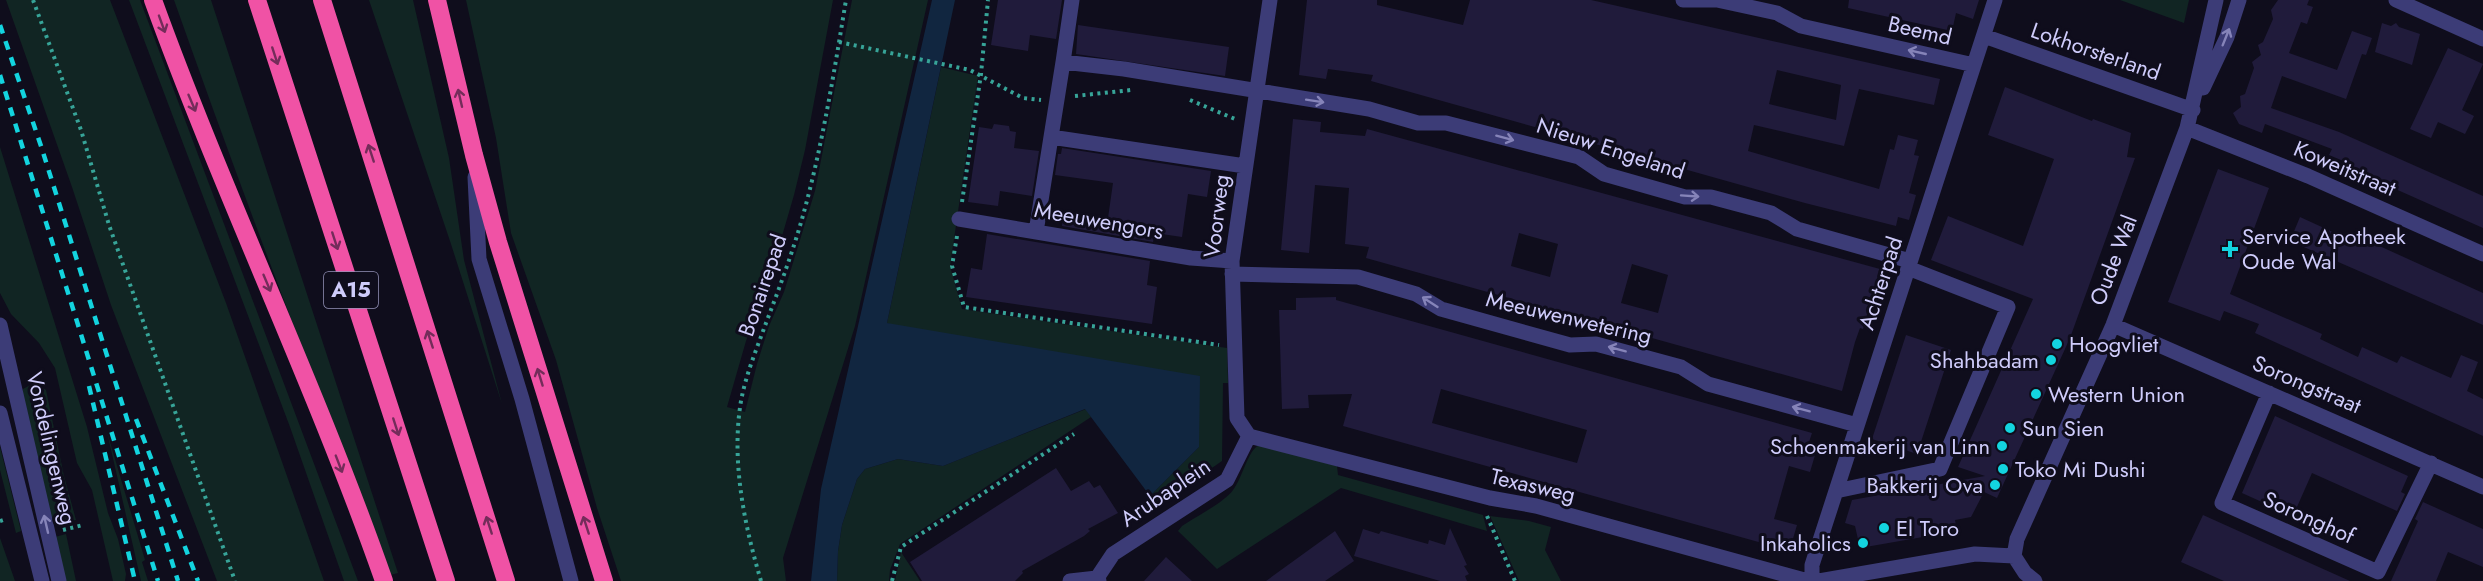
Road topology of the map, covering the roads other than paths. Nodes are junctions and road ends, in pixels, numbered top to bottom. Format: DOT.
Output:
graph roads {
  1 [pos="153,0"];
  2 [pos="257,0"];
  3 [pos="322,0"];
  4 [pos="437,0"];
  5 [pos="1072,0"];
  6 [pos="1270,0"];
  7 [pos="1683,0"];
  8 [pos="1995,0"];
  9 [pos="2216,0"];
  10 [pos="2239,0"];
  11 [pos="2396,0"];
  12 [pos="1984,36"];
  13 [pos="2483,39"];
  14 [pos="1063,62"];
  15 [pos="1974,65"];
  16 [pos="1257,92"];
  17 [pos="2193,110"];
  18 [pos="2187,128"];
  19 [pos="1051,137"];
  20 [pos="474,155"];
  21 [pos="1245,166"];
  22 [pos="959,219"];
  23 [pos="1036,232"];
  24 [pos="2483,254"];
  25 [pos="1909,265"];
  26 [pos="1232,268"];
  27 [pos="0,325"];
  28 [pos="2113,325"];
  29 [pos="2269,393"];
  30 [pos="0,413"];
  31 [pos="1857,425"];
  32 [pos="1249,436"];
  33 [pos="2431,463"];
  34 [pos="2483,487"];
  35 [pos="1836,491"];
  36 [pos="2014,556"];
  37 [pos="1757,574"];
  38 [pos="1098,580"];
  39 [pos="42,581"];
  40 [pos="59,581"];
  41 [pos="384,581"];
  42 [pos="446,581"];
  43 [pos="506,581"];
  44 [pos="571,581"];
  45 [pos="604,581"];
  46 [pos="1070,581"];
  47 [pos="1808,581"];
  48 [pos="1812,581"];
  49 [pos="1819,581"];
  50 [pos="2036,581"];
  1 -- 41 [label="highway, one-way"];
  2 -- 42 [label="highway, A15, one-way"];
  43 -- 3 [label="highway, A15, one-way"];
  20 -- 4 [label="highway, one-way"];
  5 -- 14 [label="street"];
  6 -- 16 [label="street, Voorweg"];
  15 -- 7 [label="street, Beemd, one-way"];
  8 -- 12 [label="street, Achterpad"];
  9 -- 17 [label="street, Oude Wal"];
  17 -- 10 [label="street, Oude Wal, one-way"];
  11 -- 13 [label="street"];
  12 -- 15 [label="street, Achterpad"];
  12 -- 17 [label="street, Lokhorsterland"];
  14 -- 16 [label="street, Nieuw Engeland"];
  14 -- 19 [label="street"];
  15 -- 25 [label="street, Achterpad"];
  16 -- 21 [label="street, Voorweg"];
  16 -- 25 [label="street, Nieuw Engeland, one-way"];
  17 -- 18 [label="street, Oude Wal"];
  18 -- 24 [label="street, Koweitstraat"];
  18 -- 28 [label="street, Oude Wal"];
  19 -- 21 [label="street"];
  19 -- 23 [label="street"];
  20 -- 44 [label="street"];
  45 -- 20 [label="highway, one-way"];
  21 -- 26 [label="street, Voorweg"];
  22 -- 23 [label="street, Meeuwengors"];
  23 -- 26 [label="street, Meeuwengors"];
  25 -- 31 [label="street, Achterpad"];
  25 -- 35 [label="street, Nieuw Engeland"];
  31 -- 26 [label="street, Meeuwenwetering, one-way"];
  26 -- 32 [label="street, Voorweg"];
  40 -- 27 [label="street, Vondelingenweg, one-way"];
  28 -- 29 [label="street, Sorongstraat"];
  28 -- 36 [label="street, Oude Wal"];
  29 -- 33 [label="street, Sorongstraat"];
  29 -- 33 [label="street, Soronghof"];
  30 -- 39 [label="street, Vondelingenweg"];
  31 -- 35 [label="street, Achterpad"];
  32 -- 37 [label="street, Texasweg"];
  32 -- 38 [label="street, Arubaplein"];
  33 -- 34 [label="street, Sorongstraat"];
  35 -- 48 [label="street, Achterpad"];
  36 -- 49 [label="street"];
  36 -- 50 [label="street"];
  37 -- 47 [label="street, Texasweg"];
  38 -- 46 [label="street, Arubaplein"];
}
